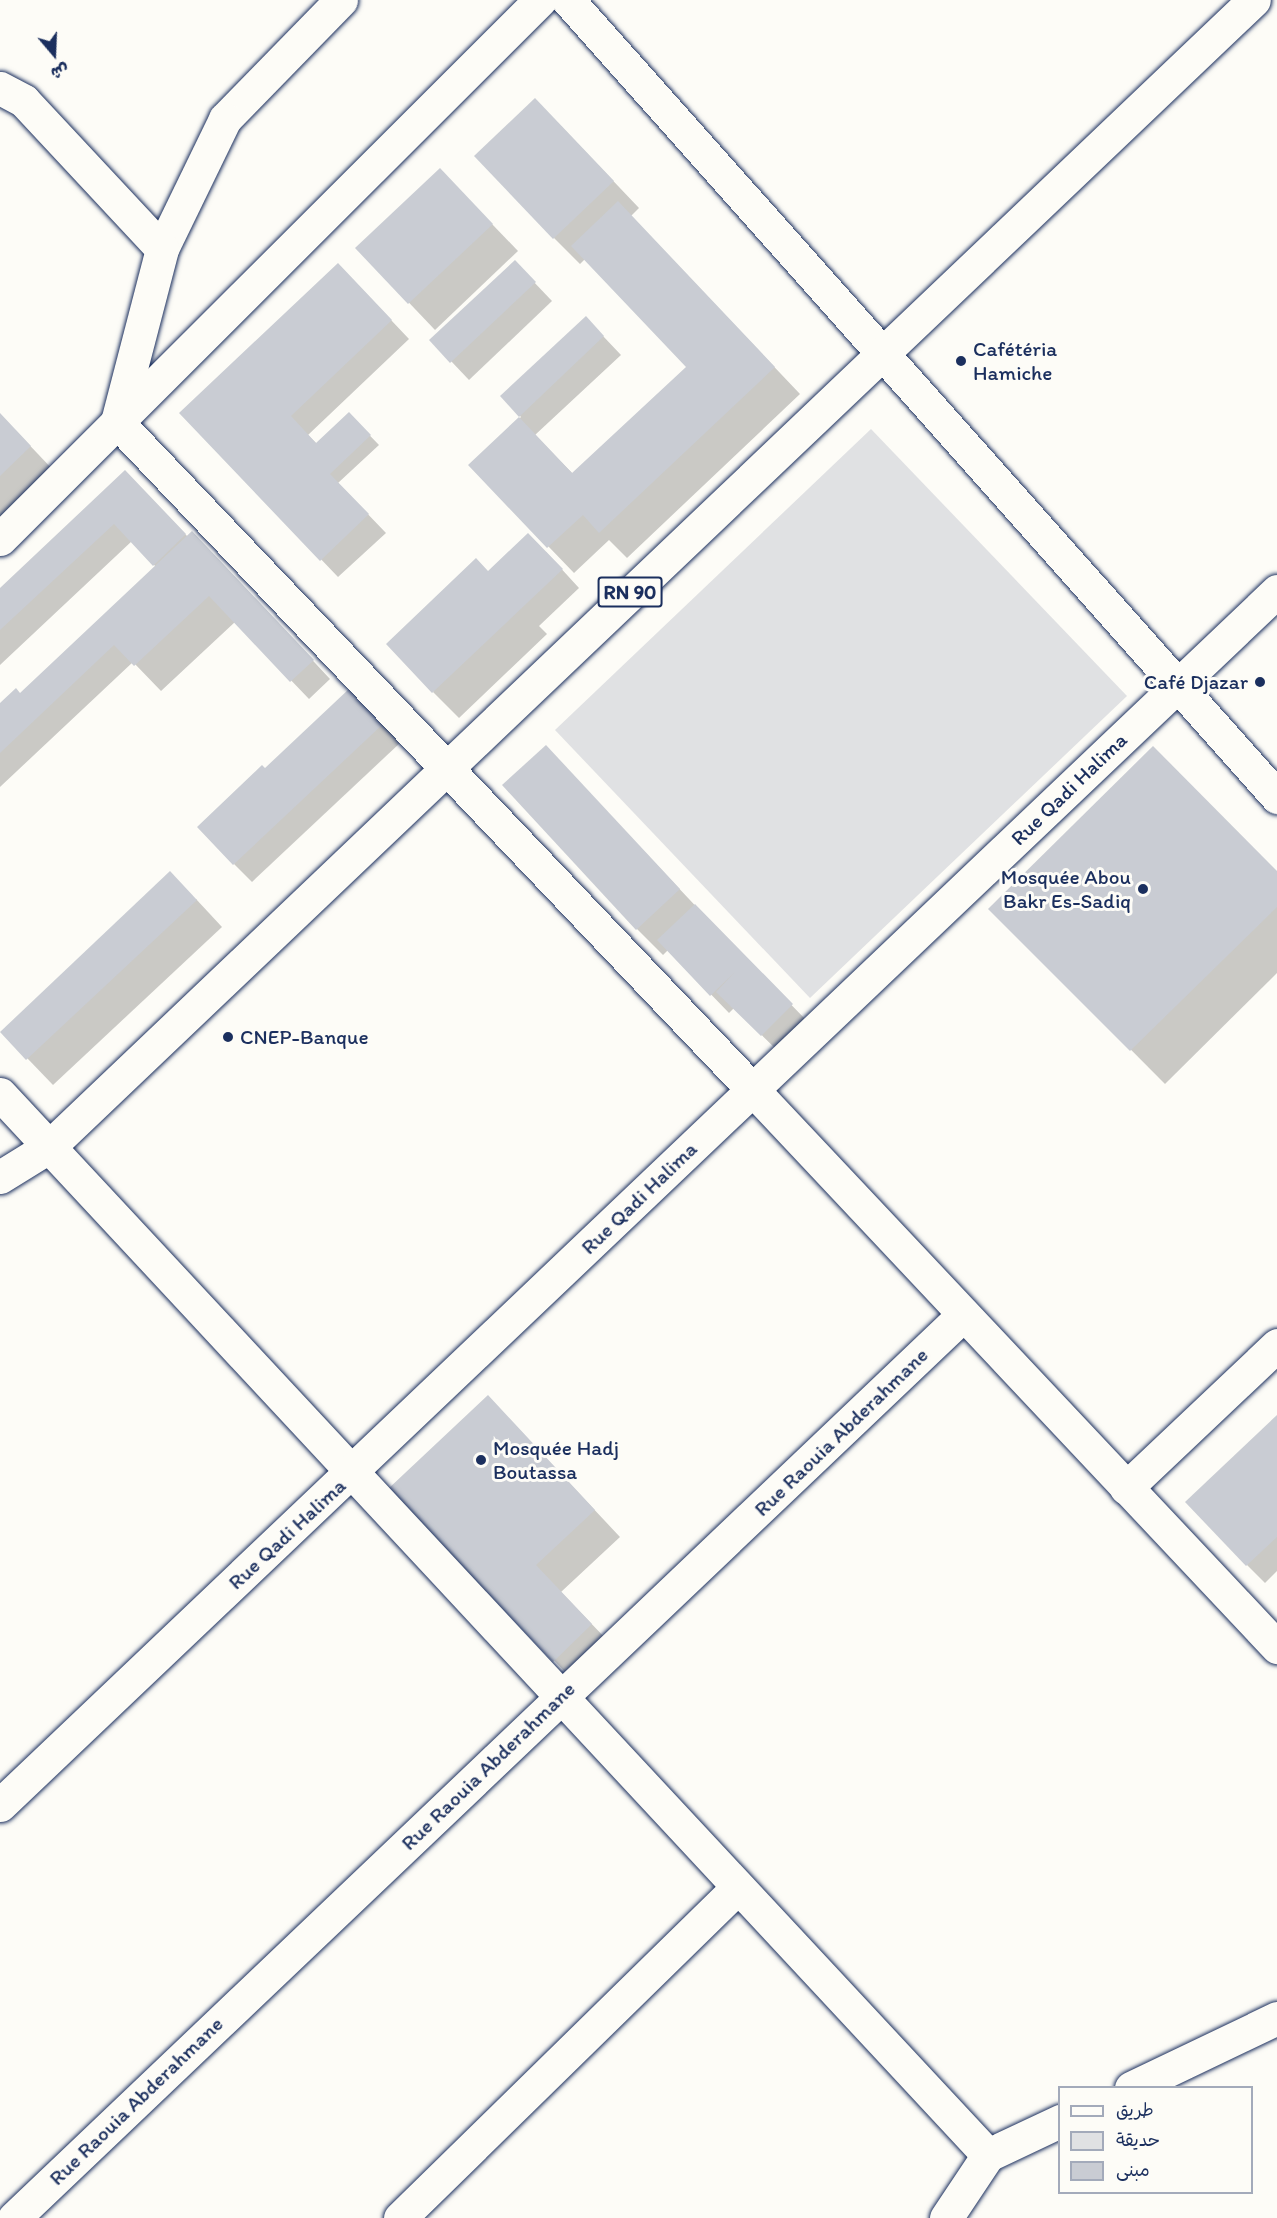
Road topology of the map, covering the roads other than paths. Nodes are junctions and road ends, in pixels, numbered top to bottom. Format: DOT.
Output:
graph roads {
  1 [pos="341,0"];
  2 [pos="540,0"];
  3 [pos="568,0"];
  4 [pos="1254,0"];
  5 [pos="0,88"];
  6 [pos="162,249"];
  7 [pos="882,353"];
  8 [pos="117,422"];
  9 [pos="0,539"];
  10 [pos="1277,591"];
  11 [pos="1178,686"];
  12 [pos="445,768"];
  13 [pos="1277,797"];
  14 [pos="753,1090"];
  15 [pos="0,1094"];
  16 [pos="50,1146"];
  17 [pos="0,1177"];
  18 [pos="963,1315"];
  19 [pos="1277,1345"];
  20 [pos="351,1473"];
  21 [pos="1126,1488"];
  22 [pos="1277,1647"];
  23 [pos="561,1698"];
  24 [pos="0,1804"];
  25 [pos="738,1887"];
  26 [pos="1277,2018"];
  27 [pos="1135,2086"];
  28 [pos="1058,2121"];
  29 [pos="988,2155"];
  30 [pos="14,2218"];
  31 [pos="400,2218"];
  32 [pos="946,2218"];
  1 -- 6 [label="street"];
  2 -- 8 [label="street"];
  3 -- 7 [label="street"];
  4 -- 7 [label="street, RN 90"];
  5 -- 6 [label="street"];
  6 -- 8 [label="street"];
  7 -- 11 [label="street"];
  7 -- 12 [label="street, RN 90"];
  8 -- 9 [label="street"];
  8 -- 12 [label="street"];
  10 -- 11 [label="street, Rue Qadi Halima"];
  11 -- 13 [label="street"];
  11 -- 14 [label="street, Rue Qadi Halima"];
  12 -- 14 [label="street"];
  12 -- 16 [label="street, RN 90"];
  14 -- 18 [label="street"];
  14 -- 20 [label="street, Rue Qadi Halima"];
  15 -- 16 [label="street"];
  16 -- 17 [label="street, RN 90"];
  16 -- 20 [label="street"];
  18 -- 21 [label="street"];
  18 -- 23 [label="street, Rue Raouia Abderahmane"];
  19 -- 21 [label="street"];
  20 -- 23 [label="street"];
  20 -- 24 [label="street, Rue Qadi Halima"];
  21 -- 22 [label="street"];
  23 -- 25 [label="street"];
  23 -- 30 [label="street, Rue Raouia Abderahmane"];
  25 -- 29 [label="street"];
  25 -- 31 [label="street"];
  26 -- 27 [label="street"];
  28 -- 29 [label="street"];
  29 -- 32 [label="street"];
}
